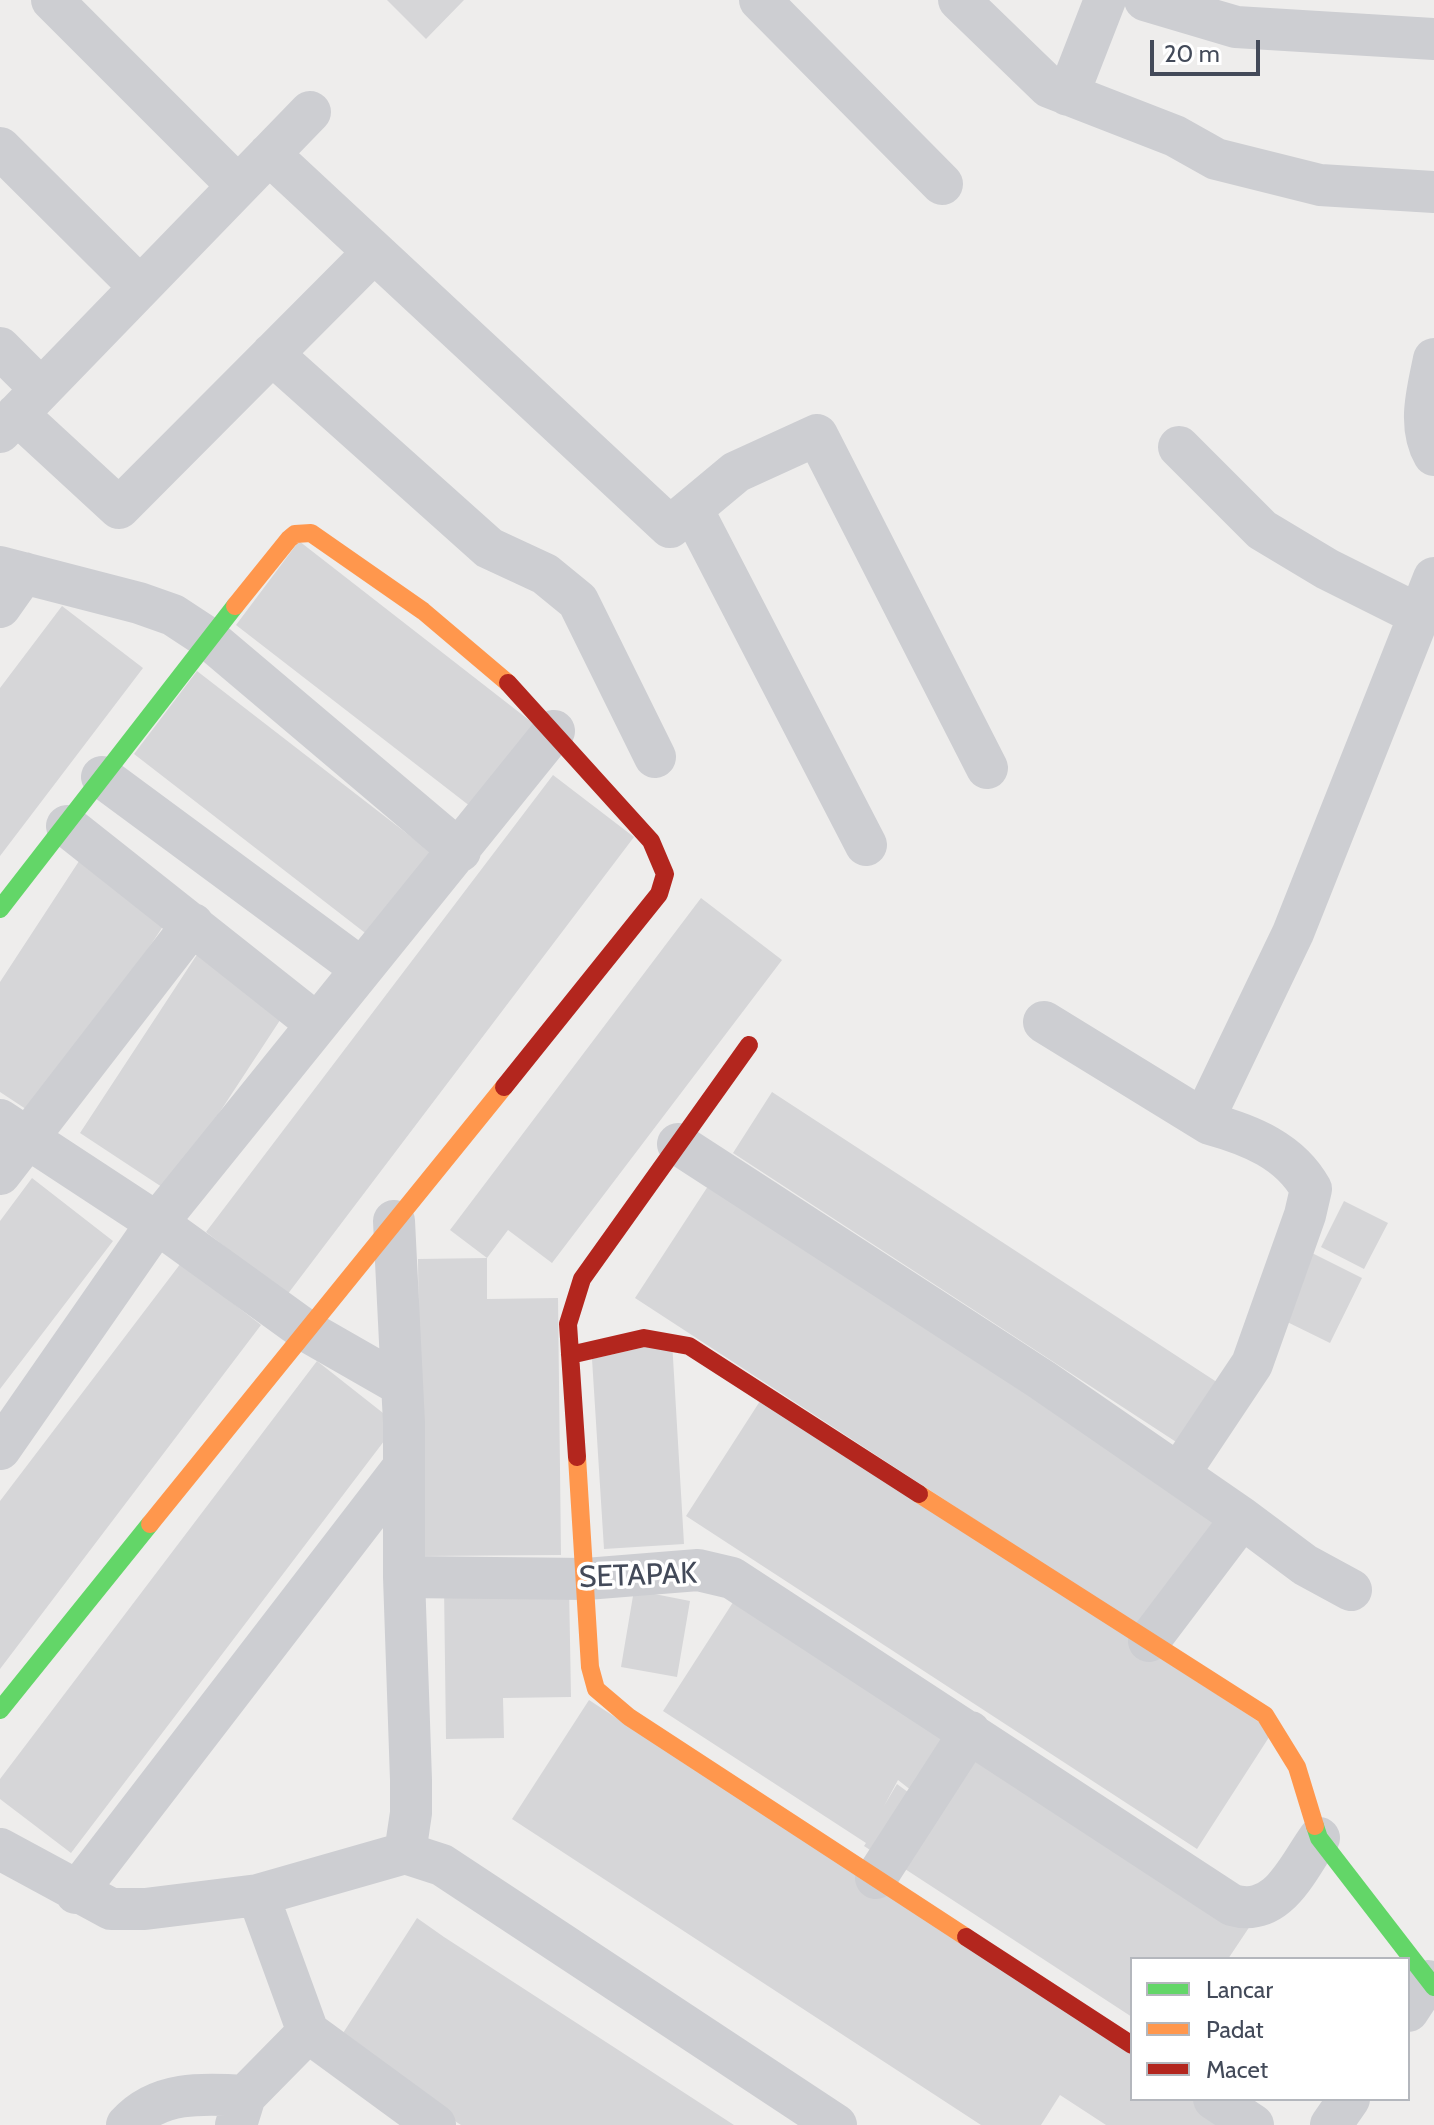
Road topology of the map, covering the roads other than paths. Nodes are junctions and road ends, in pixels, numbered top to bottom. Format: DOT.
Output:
graph roads {
  1 [pos="52,0"];
  2 [pos="760,0"];
  3 [pos="959,0"];
  4 [pos="1105,0"];
  5 [pos="1145,0"];
  6 [pos="1434,39"];
  7 [pos="1068,95"];
  8 [pos="310,112"];
  9 [pos="0,148"];
  10 [pos="269,154"];
  11 [pos="942,184"];
  12 [pos="238,186"];
  13 [pos="1434,192"];
  14 [pos="373,253"];
  15 [pos="140,287"];
  16 [pos="0,348"];
  17 [pos="272,354"];
  18 [pos="1434,359"];
  19 [pos="20,412"];
  20 [pos="1179,447"];
  21 [pos="1434,455"];
  22 [pos="692,509"];
  23 [pos="12,570"];
  24 [pos="1425,596"];
  25 [pos="0,607"];
  26 [pos="208,638"];
  27 [pos="554,731"];
  28 [pos="655,757"];
  29 [pos="987,768"];
  30 [pos="102,777"];
  31 [pos="67,826"];
  32 [pos="866,845"];
  33 [pos="460,851"];
  34 [pos="0,909"];
  35 [pos="193,924"];
  36 [pos="362,969"];
  37 [pos="1044,1022"];
  38 [pos="317,1024"];
  39 [pos="749,1045"];
  40 [pos="1210,1124"];
  41 [pos="14,1129"];
  42 [pos="678,1144"];
  43 [pos="0,1174"];
  44 [pos="394,1221"];
  45 [pos="157,1223"];
  46 [pos="305,1330"];
  47 [pos="570,1355"];
  48 [pos="401,1385"];
  49 [pos="0,1449"];
  50 [pos="402,1469"];
  51 [pos="1180,1472"];
  52 [pos="1242,1518"];
  53 [pos="404,1577"];
  54 [pos="586,1579"];
  55 [pos="1351,1590"];
  56 [pos="1149,1641"];
  57 [pos="0,1710"];
  58 [pos="970,1732"];
  59 [pos="1319,1838"];
  60 [pos="0,1849"];
  61 [pos="405,1853"];
  62 [pos="876,1878"];
  63 [pos="76,1893"];
  64 [pos="258,1895"];
  65 [pos="1399,1957"];
  66 [pos="1410,1974"];
  67 [pos="1423,1993"];
  68 [pos="308,2032"];
  69 [pos="1130,2044"];
  70 [pos="1217,2101"];
  71 [pos="1348,2101"];
  72 [pos="241,2110"];
  73 [pos="127,2125"];
  74 [pos="435,2125"];
  75 [pos="836,2125"];
  76 [pos="1253,2125"];
  77 [pos="1331,2125"];
  1 -- 12 [label="street"];
  2 -- 11 [label="street"];
  3 -- 7 [label="street"];
  4 -- 7 [label="street"];
  5 -- 6 [label="street"];
  7 -- 13 [label="street"];
  8 -- 10 [label="street"];
  9 -- 15 [label="street"];
  10 -- 12 [label="street"];
  10 -- 14 [label="street"];
  12 -- 15 [label="street"];
  14 -- 17 [label="street"];
  14 -- 22 [label="street"];
  15 -- 19 [label="street"];
  16 -- 19 [label="street"];
  17 -- 19 [label="street"];
  17 -- 28 [label="street"];
  18 -- 21 [label="street"];
  20 -- 24 [label="street"];
  22 -- 29 [label="street"];
  22 -- 32 [label="street"];
  23 -- 25 [label="street"];
  23 -- 26 [label="street"];
  24 -- 40 [label="street"];
  26 -- 27 [label="street"];
  26 -- 30 [label="street"];
  26 -- 33 [label="street"];
  27 -- 33 [label="street"];
  27 -- 44 [label="street"];
  30 -- 31 [label="street"];
  30 -- 36 [label="street"];
  31 -- 34 [label="street"];
  31 -- 35 [label="street"];
  33 -- 36 [label="street"];
  35 -- 38 [label="street"];
  35 -- 41 [label="street"];
  36 -- 38 [label="street"];
  37 -- 40 [label="street"];
  38 -- 45 [label="street"];
  39 -- 42 [label="street"];
  40 -- 51 [label="street"];
  41 -- 43 [label="street"];
  41 -- 45 [label="street"];
  42 -- 47 [label="street"];
  42 -- 51 [label="street"];
  44 -- 46 [label="street"];
  44 -- 48 [label="street"];
  45 -- 46 [label="street"];
  45 -- 49 [label="street"];
  46 -- 48 [label="street"];
  46 -- 57 [label="street"];
  47 -- 54 [label="street"];
  47 -- 56 [label="street"];
  48 -- 50 [label="street"];
  50 -- 53 [label="street"];
  50 -- 63 [label="street"];
  51 -- 52 [label="street"];
  52 -- 55 [label="street"];
  52 -- 56 [label="street"];
  53 -- 54 [label="street, SETAPAK"];
  53 -- 61 [label="street"];
  54 -- 58 [label="street, SETAPAK"];
  54 -- 62 [label="street"];
  56 -- 59 [label="street"];
  58 -- 59 [label="street, SETAPAK"];
  58 -- 62 [label="street"];
  59 -- 65 [label="street"];
  60 -- 63 [label="street"];
  61 -- 64 [label="street"];
  61 -- 75 [label="street"];
  62 -- 69 [label="street"];
  63 -- 64 [label="street"];
  64 -- 68 [label="street"];
  66 -- 67 [label="street"];
  68 -- 72 [label="street"];
  68 -- 74 [label="street"];
  70 -- 76 [label="street"];
  71 -- 77 [label="street"];
  72 -- 73 [label="street"];
}
